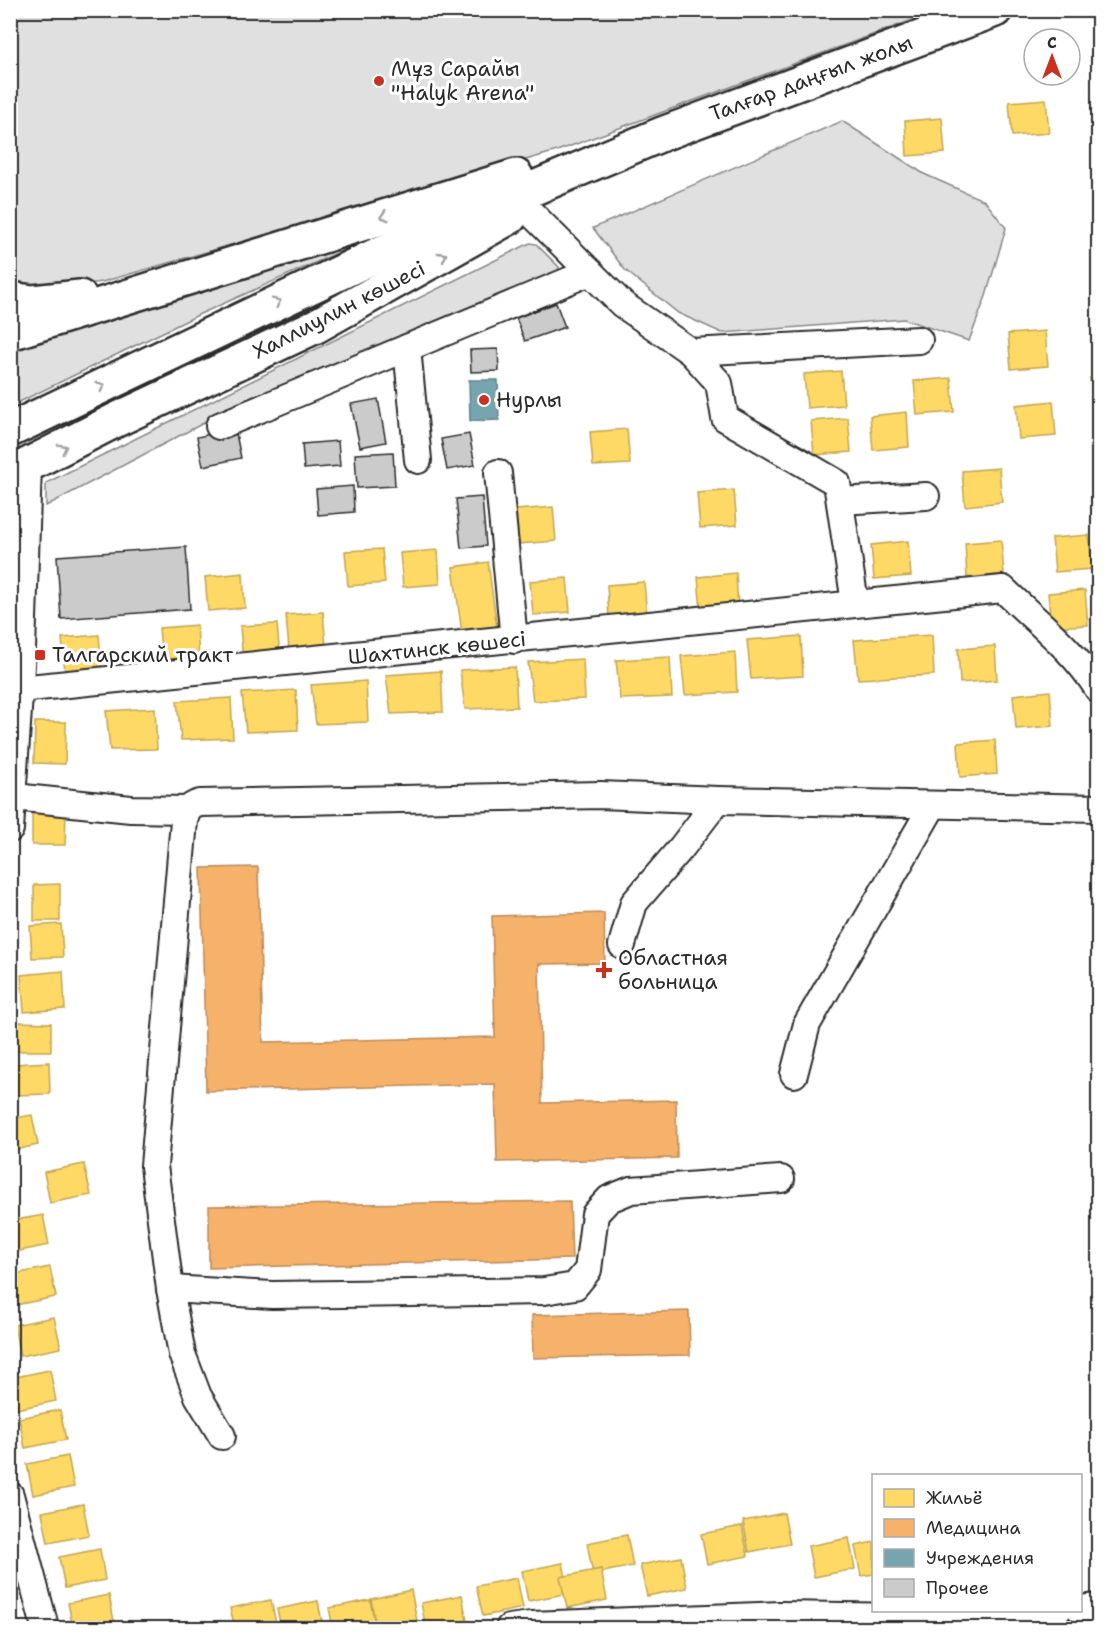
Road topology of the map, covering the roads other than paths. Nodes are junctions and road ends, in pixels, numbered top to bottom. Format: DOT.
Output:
graph roads {
  1 [pos="994,10"];
  2 [pos="662,134"];
  3 [pos="526,208"];
  4 [pos="202,272"];
  5 [pos="590,272"];
  6 [pos="10,299"];
  7 [pos="10,333"];
  8 [pos="919,340"];
  9 [pos="407,348"];
  10 [pos="691,352"];
  11 [pos="219,426"];
  12 [pos="10,430"];
  13 [pos="418,460"];
  14 [pos="19,470"];
  15 [pos="498,473"];
  16 [pos="926,496"];
  17 [pos="840,501"];
  18 [pos="855,603"];
  19 [pos="514,640"];
  20 [pos="19,689"];
  21 [pos="1098,689"];
  22 [pos="14,797"];
  23 [pos="718,801"];
  24 [pos="933,806"];
  25 [pos="1098,808"];
  26 [pos="187,810"];
  27 [pos="10,829"];
  28 [pos="622,945"];
  29 [pos="794,1074"];
  30 [pos="781,1179"];
  31 [pos="170,1289"];
  32 [pos="222,1436"];
  33 [pos="10,1495"];
  34 [pos="1098,1607"];
  35 [pos="1082,1609"];
  36 [pos="1050,1612"];
  37 [pos="967,1623"];
  38 [pos="522,1627"];
  39 [pos="44,1629"];
  1 -- 2 [label="main road, Талғар даңғыл жолы"];
  2 -- 3 [label="main road, Халлиулин көшесі"];
  2 -- 4 [label="main road, one-way"];
  12 -- 2 [label="main road, Халлиулин көшесі, one-way"];
  3 -- 5 [label="street"];
  14 -- 3 [label="main road, Халлиулин көшесі, one-way"];
  4 -- 6 [label="main road"];
  4 -- 7 [label="main road"];
  5 -- 9 [label="street"];
  5 -- 10 [label="street"];
  8 -- 10 [label="street"];
  9 -- 11 [label="street"];
  9 -- 13 [label="street"];
  10 -- 17 [label="street"];
  14 -- 20 [label="street"];
  15 -- 19 [label="street"];
  16 -- 17 [label="street"];
  17 -- 18 [label="street"];
  18 -- 19 [label="street, Шахтинск көшесі"];
  18 -- 21 [label="street, Шахтинск көшесі"];
  19 -- 20 [label="street, Шахтинск көшесі"];
  20 -- 22 [label="street"];
  22 -- 26 [label="street"];
  22 -- 27 [label="street"];
  23 -- 24 [label="street"];
  23 -- 26 [label="street"];
  23 -- 28 [label="street"];
  24 -- 25 [label="street"];
  24 -- 29 [label="street"];
  26 -- 31 [label="street"];
  30 -- 31 [label="street"];
  31 -- 32 [label="street"];
  33 -- 39 [label="street"];
  34 -- 35 [label="street"];
  36 -- 37 [label="street"];
  37 -- 38 [label="street"];
}
